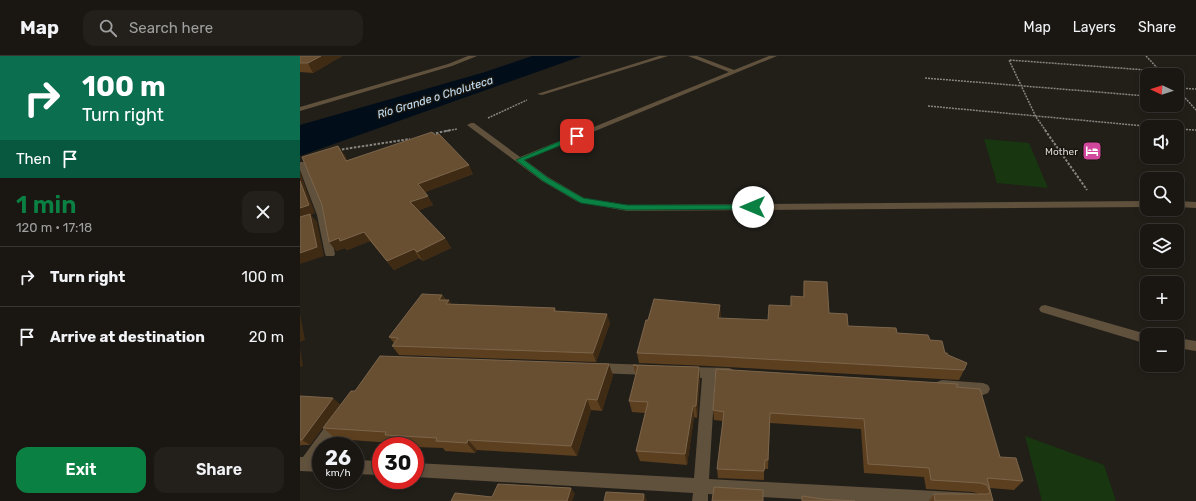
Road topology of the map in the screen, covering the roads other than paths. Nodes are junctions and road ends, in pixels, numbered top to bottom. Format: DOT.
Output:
graph roads {
  1 [pos="474,56"];
  2 [pos="665,56"];
  3 [pos="691,56"];
  4 [pos="774,56"];
  5 [pos="734,72"];
  6 [pos="540,94"];
  7 [pos="300,109"];
  8 [pos="471,125"];
  9 [pos="519,160"];
  10 [pos="302,164"];
  11 [pos="1140,204"];
  12 [pos="1184,204"];
  13 [pos="1196,205"];
  14 [pos="330,254"];
  15 [pos="1045,309"];
  16 [pos="1140,337"];
  17 [pos="1184,344"];
  18 [pos="1196,346"];
  19 [pos="582,368"];
  20 [pos="710,372"];
  21 [pos="741,374"];
  22 [pos="928,386"];
  23 [pos="983,389"];
  24 [pos="346,409"];
  25 [pos="309,464"];
  26 [pos="424,470"];
  27 [pos="702,485"];
  28 [pos="700,501"];
  29 [pos="973,501"];
  1 -- 7 [label="street"];
  2 -- 6 [label="street"];
  3 -- 5 [label="street"];
  4 -- 5 [label="street"];
  5 -- 9 [label="street"];
  8 -- 9 [label="street"];
  9 -- 11 [label="street"];
  10 -- 14 [label="street"];
  12 -- 13 [label="street"];
  15 -- 16 [label="street"];
  17 -- 18 [label="street"];
  19 -- 20 [label="street"];
  20 -- 21 [label="street"];
  20 -- 27 [label="street"];
  22 -- 23 [label="street"];
  24 -- 25 [label="street"];
  26 -- 27 [label="street"];
  27 -- 28 [label="street"];
  27 -- 29 [label="street"];
}
